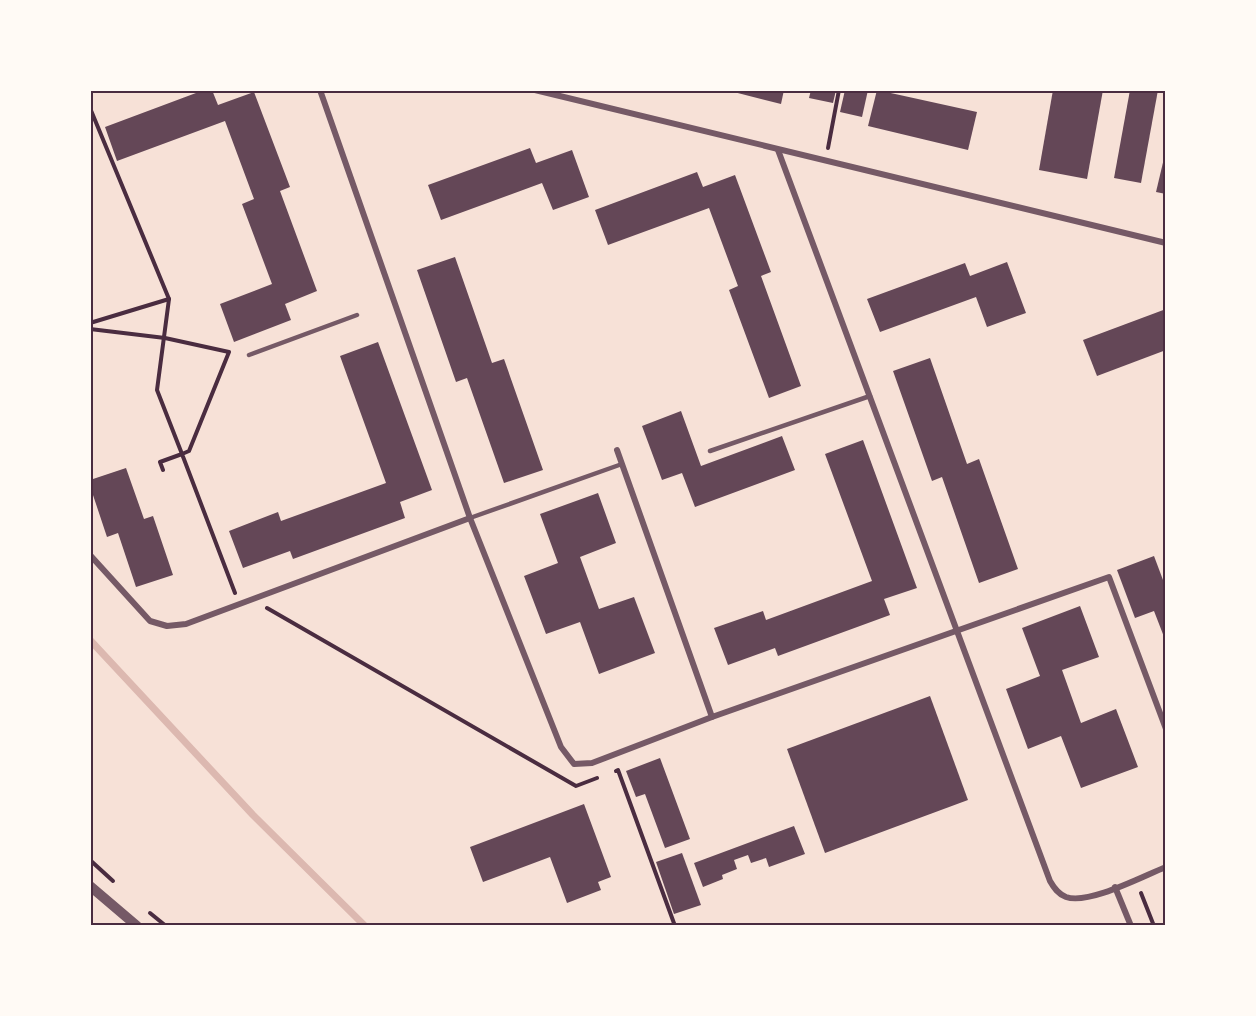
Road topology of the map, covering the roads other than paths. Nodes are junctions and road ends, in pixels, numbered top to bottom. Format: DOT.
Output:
graph roads {
  1 [pos="320,90"];
  2 [pos="535,90"];
  3 [pos="778,150"];
  4 [pos="1166,243"];
  5 [pos="357,315"];
  6 [pos="249,355"];
  7 [pos="870,396"];
  8 [pos="617,450"];
  9 [pos="710,451"];
  10 [pos="622,464"];
  11 [pos="471,518"];
  12 [pos="90,555"];
  13 [pos="956,631"];
  14 [pos="712,717"];
  15 [pos="1166,729"];
  16 [pos="1166,867"];
  17 [pos="90,886"];
  18 [pos="1115,887"];
  19 [pos="137,926"];
  20 [pos="1131,926"];
  1 -- 11 [label="street"];
  2 -- 3 [label="street"];
  3 -- 4 [label="street"];
  3 -- 7 [label="street"];
  5 -- 6 [label="lane"];
  7 -- 9 [label="lane"];
  7 -- 13 [label="street"];
  8 -- 10 [label="street"];
  10 -- 11 [label="lane"];
  10 -- 14 [label="street"];
  11 -- 12 [label="street"];
  11 -- 14 [label="street"];
  13 -- 14 [label="street"];
  13 -- 15 [label="street"];
  13 -- 18 [label="street"];
  16 -- 18 [label="street"];
  17 -- 19 [label="street"];
  18 -- 20 [label="street"];
}
